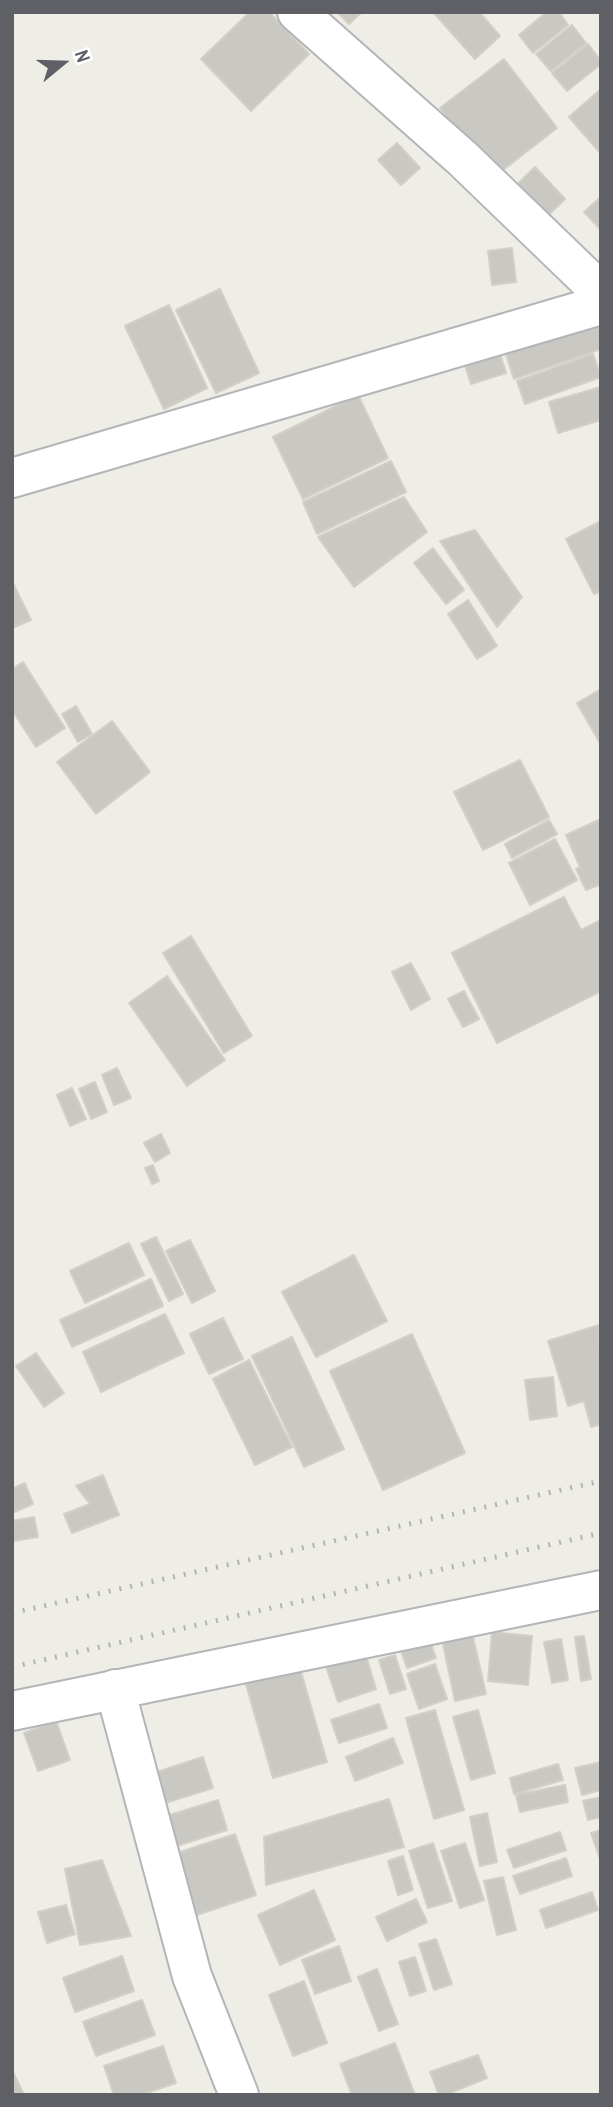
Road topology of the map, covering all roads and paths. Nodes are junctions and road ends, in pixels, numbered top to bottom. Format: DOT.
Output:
graph roads {
  1 [pos="297,12"];
  2 [pos="601,292"];
  3 [pos="601,305"];
  4 [pos="12,478"];
  5 [pos="601,1590"];
  6 [pos="116,1689"];
  7 [pos="12,1711"];
  8 [pos="239,2095"];
  1 -- 2 [label="street"];
  3 -- 4 [label="street"];
  5 -- 6 [label="street"];
  6 -- 7 [label="street"];
  6 -- 8 [label="street"];
}
